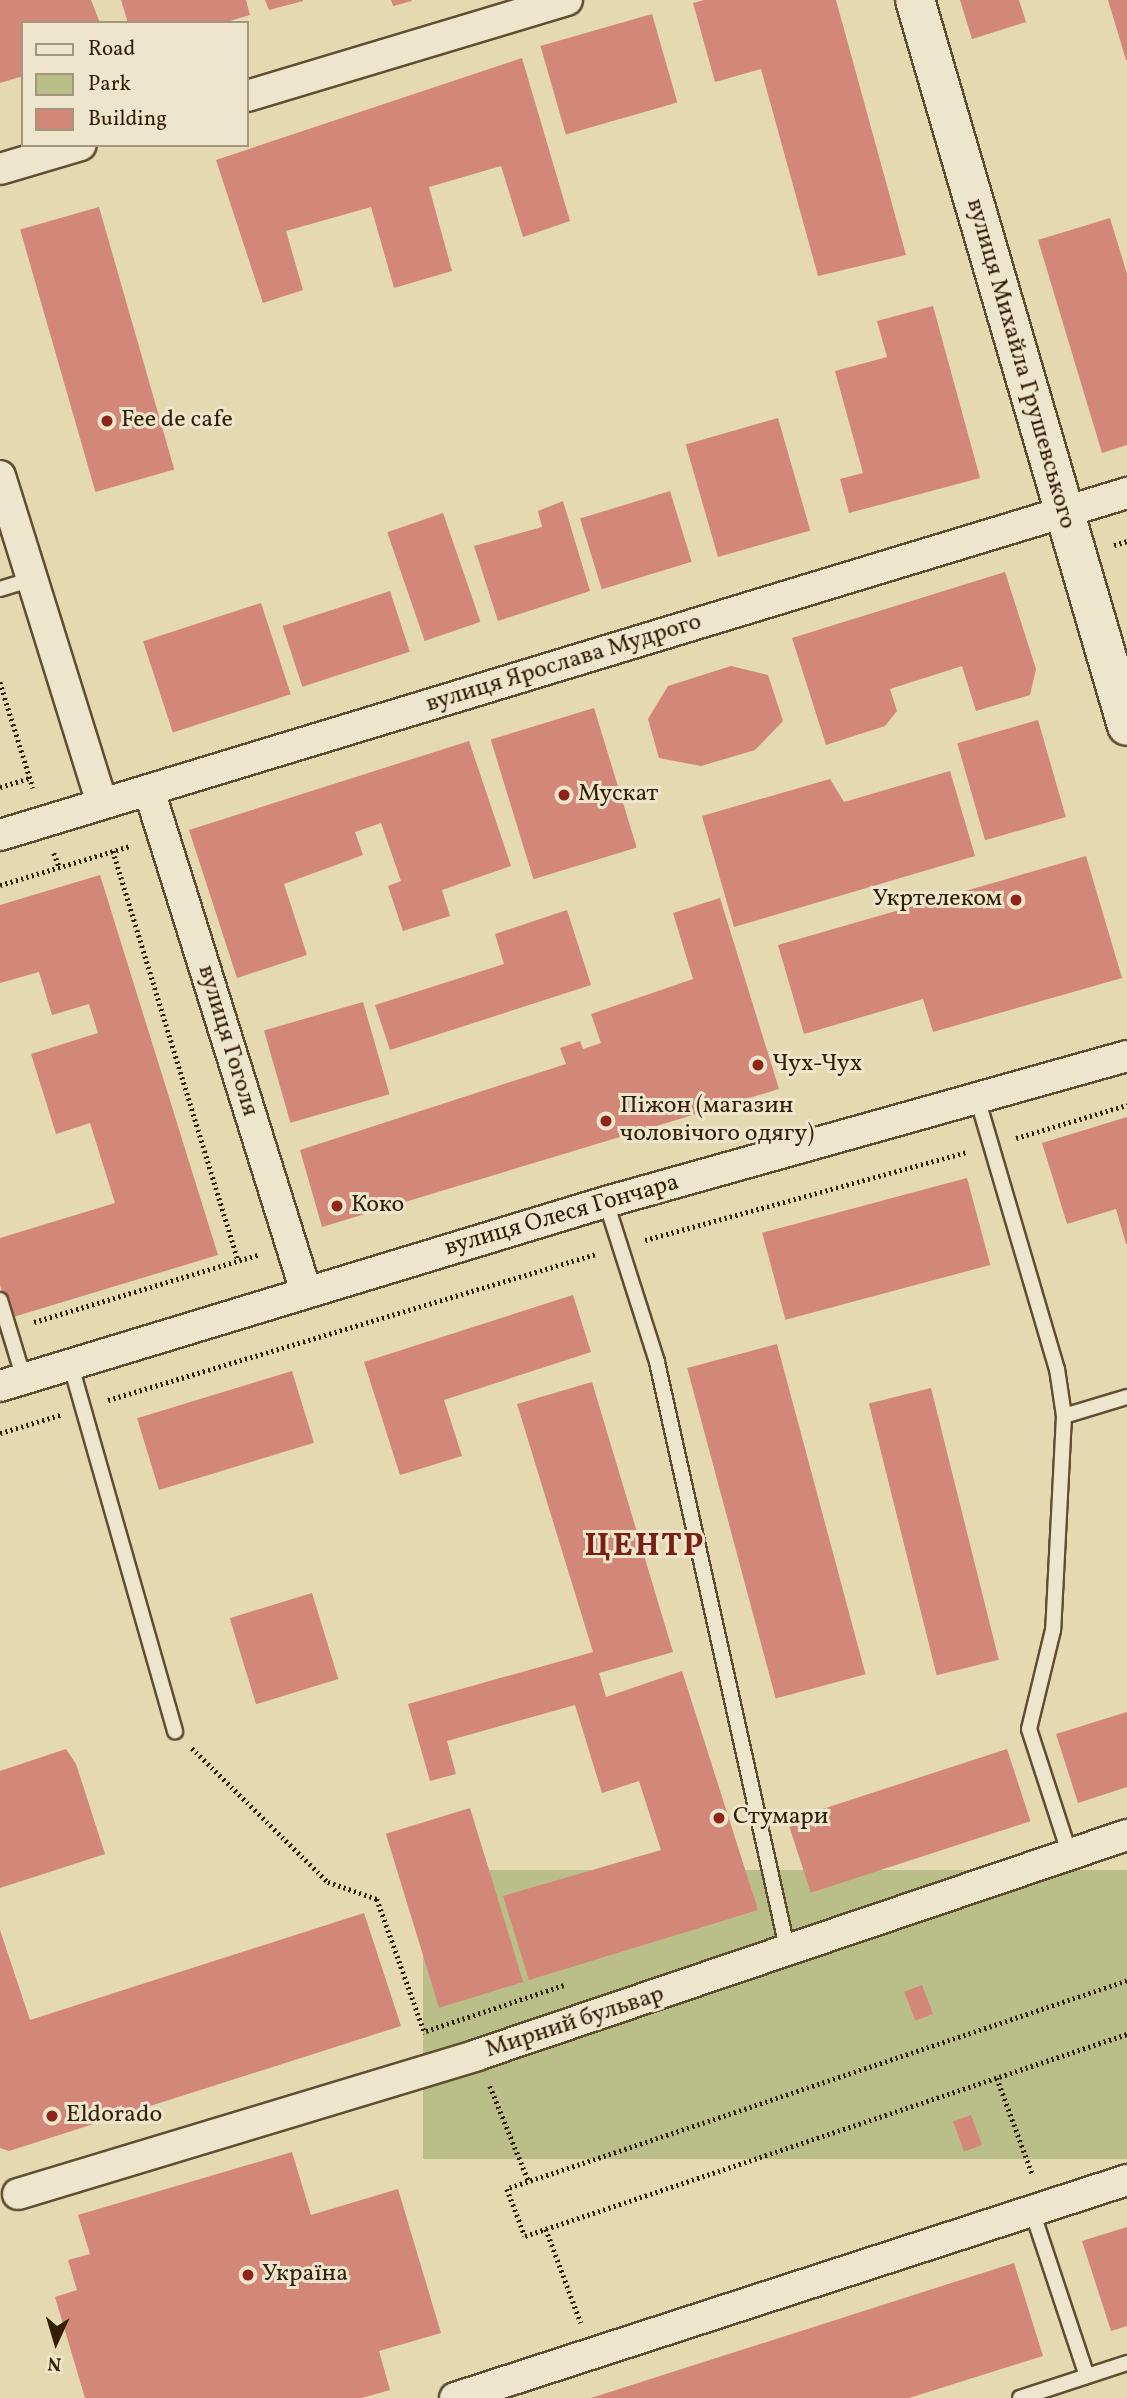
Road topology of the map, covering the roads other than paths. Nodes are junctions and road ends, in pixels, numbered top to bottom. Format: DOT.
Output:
graph roads {
  1 [pos="567,0"];
  2 [pos="915,0"];
  3 [pos="248,96"];
  4 [pos="73,147"];
  5 [pos="0,169"];
  6 [pos="0,476"];
  7 [pos="1127,493"];
  8 [pos="1062,512"];
  9 [pos="32,579"];
  10 [pos="0,589"];
  11 [pos="1127,726"];
  12 [pos="149,790"];
  13 [pos="102,804"];
  14 [pos="0,835"];
  15 [pos="1127,1056"];
  16 [pos="978,1101"];
  17 [pos="606,1202"];
  18 [pos="306,1292"];
  19 [pos="0,1300"];
  20 [pos="71,1366"];
  21 [pos="12,1382"];
  22 [pos="1127,1396"];
  23 [pos="1063,1416"];
  24 [pos="175,1732"];
  25 [pos="1127,1835"];
  26 [pos="1070,1855"];
  27 [pos="789,1953"];
  28 [pos="1127,2180"];
  29 [pos="18,2194"];
  30 [pos="1038,2209"];
  31 [pos="1127,2363"];
  32 [pos="1087,2376"];
  33 [pos="455,2398"];
  34 [pos="1020,2398"];
  1 -- 3 [label="street"];
  2 -- 8 [label="street, вулиця Михайла Грушевського"];
  4 -- 5 [label="street"];
  6 -- 9 [label="street"];
  7 -- 8 [label="street, вулиця Ярослава Мудрого"];
  8 -- 11 [label="street, вулиця Михайла Грушевського"];
  8 -- 12 [label="street, вулиця Ярослава Мудрого"];
  9 -- 10 [label="lane"];
  9 -- 13 [label="street"];
  12 -- 13 [label="street, вулиця Ярослава Мудрого"];
  12 -- 18 [label="street, вулиця Гоголя"];
  13 -- 14 [label="street, вулиця Ярослава Мудрого"];
  15 -- 16 [label="street, вулиця Олеся Гончара"];
  16 -- 17 [label="street, вулиця Олеся Гончара"];
  16 -- 23 [label="lane"];
  17 -- 18 [label="street, вулиця Олеся Гончара"];
  17 -- 27 [label="lane"];
  18 -- 20 [label="street, вулиця Олеся Гончара"];
  19 -- 21 [label="lane"];
  20 -- 21 [label="street, вулиця Олеся Гончара"];
  20 -- 24 [label="lane"];
  22 -- 23 [label="lane"];
  23 -- 26 [label="lane"];
  25 -- 26 [label="street, Мирний бульвар"];
  26 -- 27 [label="street, Мирний бульвар"];
  27 -- 29 [label="street, Мирний бульвар"];
  28 -- 30 [label="street"];
  30 -- 32 [label="lane"];
  30 -- 33 [label="street"];
  31 -- 32 [label="lane"];
  32 -- 34 [label="lane"];
}
